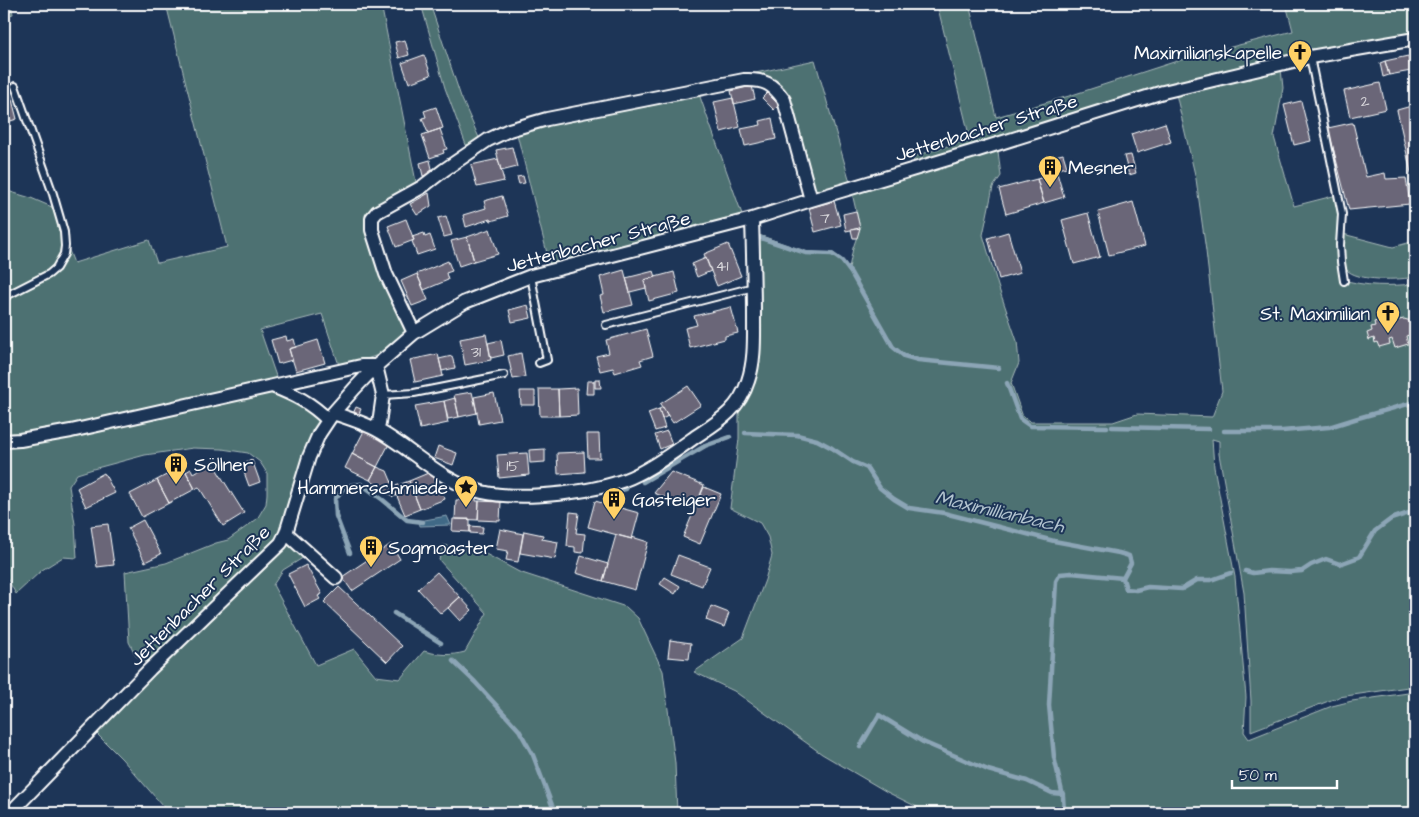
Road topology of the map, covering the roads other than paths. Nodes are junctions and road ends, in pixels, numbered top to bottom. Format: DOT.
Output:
graph roads {
  1 [pos="1415,39"];
  2 [pos="1310,58"];
  3 [pos="16,86"];
  4 [pos="811,200"];
  5 [pos="752,219"];
  6 [pos="531,276"];
  7 [pos="1344,281"];
  8 [pos="754,287"];
  9 [pos="4,297"];
  10 [pos="606,325"];
  11 [pos="414,333"];
  12 [pos="539,364"];
  13 [pos="376,366"];
  14 [pos="504,375"];
  15 [pos="272,386"];
  16 [pos="384,395"];
  17 [pos="331,416"];
  18 [pos="378,430"];
  19 [pos="4,441"];
  20 [pos="286,533"];
  21 [pos="336,578"];
  22 [pos="10,813"];
  1 -- 2 [label="street, Jettenbacher Straße"];
  2 -- 4 [label="street, Jettenbacher Straße"];
  2 -- 7 [label="lane"];
  3 -- 9 [label="lane"];
  4 -- 5 [label="street, Jettenbacher Straße"];
  4 -- 11 [label="street"];
  5 -- 6 [label="street, Jettenbacher Straße"];
  5 -- 8 [label="street"];
  6 -- 11 [label="street, Jettenbacher Straße"];
  6 -- 12 [label="lane"];
  8 -- 10 [label="lane"];
  8 -- 18 [label="street"];
  11 -- 13 [label="street, Jettenbacher Straße"];
  13 -- 15 [label="street"];
  13 -- 16 [label="street"];
  13 -- 17 [label="street, Jettenbacher Straße"];
  14 -- 16 [label="lane"];
  15 -- 17 [label="street"];
  15 -- 19 [label="street"];
  16 -- 18 [label="street"];
  17 -- 18 [label="street"];
  17 -- 20 [label="street, Jettenbacher Straße"];
  20 -- 21 [label="street"];
  20 -- 22 [label="street, Jettenbacher Straße"];
}
